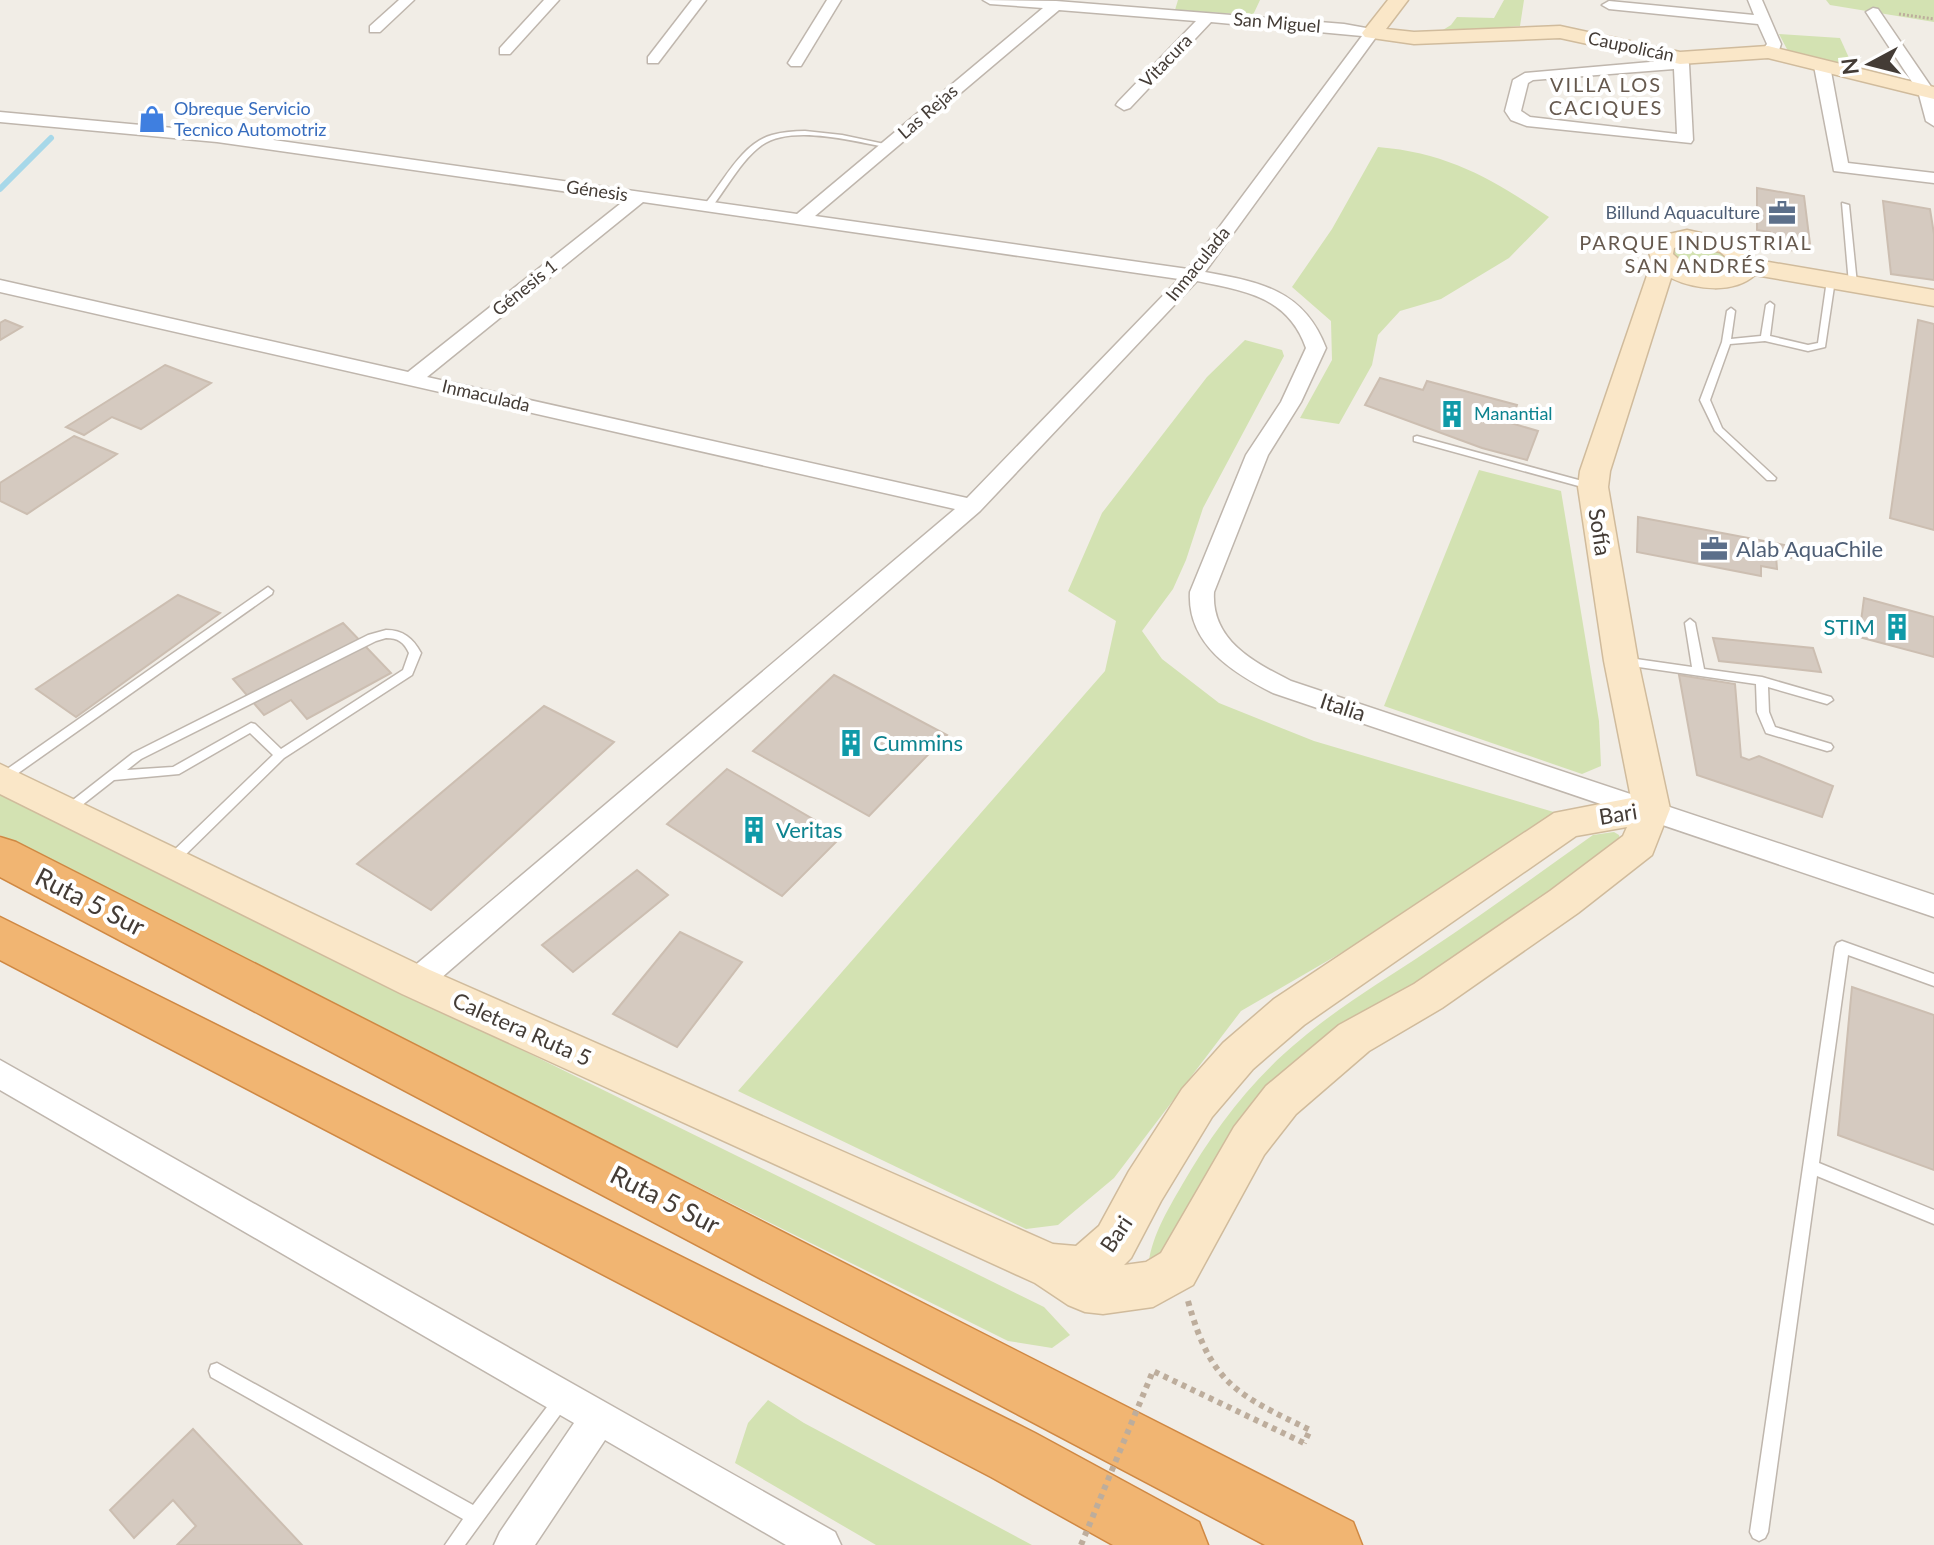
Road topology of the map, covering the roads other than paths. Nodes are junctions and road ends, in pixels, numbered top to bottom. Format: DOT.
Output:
graph roads {
  1 [pos="552,0"];
  2 [pos="699,0"];
  3 [pos="834,0"];
  4 [pos="990,0"];
  5 [pos="1398,0"];
  6 [pos="1755,0"];
  7 [pos="400,1"];
  8 [pos="1096,4"];
  9 [pos="1056,5"];
  10 [pos="1609,5"];
  11 [pos="1873,12"];
  12 [pos="1207,17"];
  13 [pos="1763,20"];
  14 [pos="375,29"];
  15 [pos="1372,33"];
  16 [pos="505,51"];
  17 [pos="1768,52"];
  18 [pos="653,60"];
  19 [pos="1680,61"];
  20 [pos="796,63"];
  21 [pos="1822,66"];
  22 [pos="1930,92"];
  23 [pos="1124,105"];
  24 [pos="0,117"];
  25 [pos="1934,121"];
  26 [pos="890,146"];
  27 [pos="1934,178"];
  28 [pos="639,197"];
  29 [pos="1845,205"];
  30 [pos="708,206"];
  31 [pos="801,219"];
  32 [pos="1664,262"];
  33 [pos="1746,266"];
  34 [pos="1193,275"];
  35 [pos="1842,282"];
  36 [pos="0,286"];
  37 [pos="1934,298"];
  38 [pos="1770,305"];
  39 [pos="1731,311"];
  40 [pos="1765,338"];
  41 [pos="1726,342"];
  42 [pos="412,379"];
  43 [pos="1417,439"];
  44 [pos="1771,478"];
  45 [pos="1593,487"];
  46 [pos="972,506"];
  47 [pos="268,591"];
  48 [pos="1690,623"];
  49 [pos="1621,661"];
  50 [pos="1699,672"];
  51 [pos="1762,681"];
  52 [pos="1827,700"];
  53 [pos="1827,747"];
  54 [pos="280,755"];
  55 [pos="112,776"];
  56 [pos="1,779"];
  57 [pos="1652,809"];
  58 [pos="66,811"];
  59 [pos="0,855"];
  60 [pos="172,860"];
  61 [pos="1934,906"];
  62 [pos="0,937"];
  63 [pos="1934,980"];
  64 [pos="416,982"];
  65 [pos="3,1079"];
  66 [pos="1811,1167"];
  67 [pos="1934,1217"];
  68 [pos="1051,1267"];
  69 [pos="217,1371"];
  70 [pos="564,1398"];
  71 [pos="599,1418"];
  72 [pos="475,1516"];
  73 [pos="1759,1532"];
  74 [pos="454,1545"];
  75 [pos="513,1545"];
  76 [pos="822,1545"];
  77 [pos="1176,1545"];
  78 [pos="1330,1545"];
  1 -- 16 [label="street"];
  2 -- 18 [label="street"];
  3 -- 20 [label="street"];
  4 -- 9 [label="street, San Miguel"];
  5 -- 15 [label="street, Inmaculada"];
  6 -- 13 [label="street"];
  7 -- 14 [label="street"];
  8 -- 9 [label="street, San Miguel"];
  8 -- 12 [label="street, San Miguel"];
  9 -- 26 [label="street, Las Rejas"];
  10 -- 13 [label="street"];
  11 -- 22 [label="street"];
  12 -- 15 [label="street, San Miguel"];
  12 -- 23 [label="street, Vitacura"];
  13 -- 17 [label="street"];
  15 -- 19 [label="street, Caupolicán"];
  15 -- 34 [label="street, Inmaculada"];
  17 -- 19 [label="street, Caupolicán"];
  17 -- 21 [label="street, Caupolicán"];
  19 -- 19 [label="street"];
  21 -- 22 [label="street, Caupolicán"];
  21 -- 27 [label="street"];
  22 -- 25 [label="street"];
  24 -- 28 [label="street, Génesis"];
  26 -- 30 [label="lane"];
  26 -- 31 [label="street, Las Rejas"];
  28 -- 30 [label="street, Génesis"];
  28 -- 42 [label="street, Génesis 1"];
  29 -- 35 [label="lane"];
  30 -- 31 [label="street, Génesis"];
  31 -- 34 [label="street, Génesis"];
  32 -- 33 [label="street"];
  32 -- 33 [label="street, Sofía"];
  32 -- 45 [label="street, Sofía"];
  33 -- 35 [label="street"];
  34 -- 46 [label="street, Inmaculada"];
  34 -- 57 [label="street, Italia"];
  35 -- 37 [label="street"];
  35 -- 40 [label="lane"];
  36 -- 42 [label="street, Inmaculada"];
  38 -- 40 [label="lane"];
  39 -- 41 [label="lane"];
  40 -- 41 [label="lane"];
  41 -- 44 [label="lane"];
  42 -- 46 [label="street, Inmaculada"];
  43 -- 45 [label="lane"];
  45 -- 49 [label="street, Sofía"];
  46 -- 64 [label="street, Inmaculada"];
  47 -- 56 [label="lane"];
  48 -- 50 [label="lane"];
  49 -- 50 [label="lane"];
  49 -- 57 [label="street, Sofía"];
  50 -- 51 [label="lane"];
  51 -- 52 [label="lane"];
  51 -- 53 [label="lane"];
  54 -- 55 [label="lane"];
  54 -- 55 [label="lane"];
  54 -- 60 [label="lane"];
  55 -- 58 [label="lane"];
  56 -- 58 [label="street, Caletera Ruta 5"];
  57 -- 61 [label="street, Italia"];
  57 -- 68 [label="street, Bari"];
  57 -- 68 [label="street, Bari"];
  58 -- 60 [label="street, Caletera Ruta 5"];
  59 -- 78 [label="highway, Ruta 5 Sur"];
  60 -- 64 [label="street, Caletera Ruta 5"];
  62 -- 77 [label="highway"];
  63 -- 66 [label="lane"];
  64 -- 68 [label="street, Caletera Ruta 5"];
  65 -- 70 [label="street"];
  66 -- 67 [label="lane"];
  66 -- 73 [label="lane"];
  69 -- 72 [label="lane"];
  70 -- 71 [label="street"];
  70 -- 72 [label="lane"];
  71 -- 75 [label="street"];
  71 -- 76 [label="street"];
  72 -- 74 [label="lane"];
}
